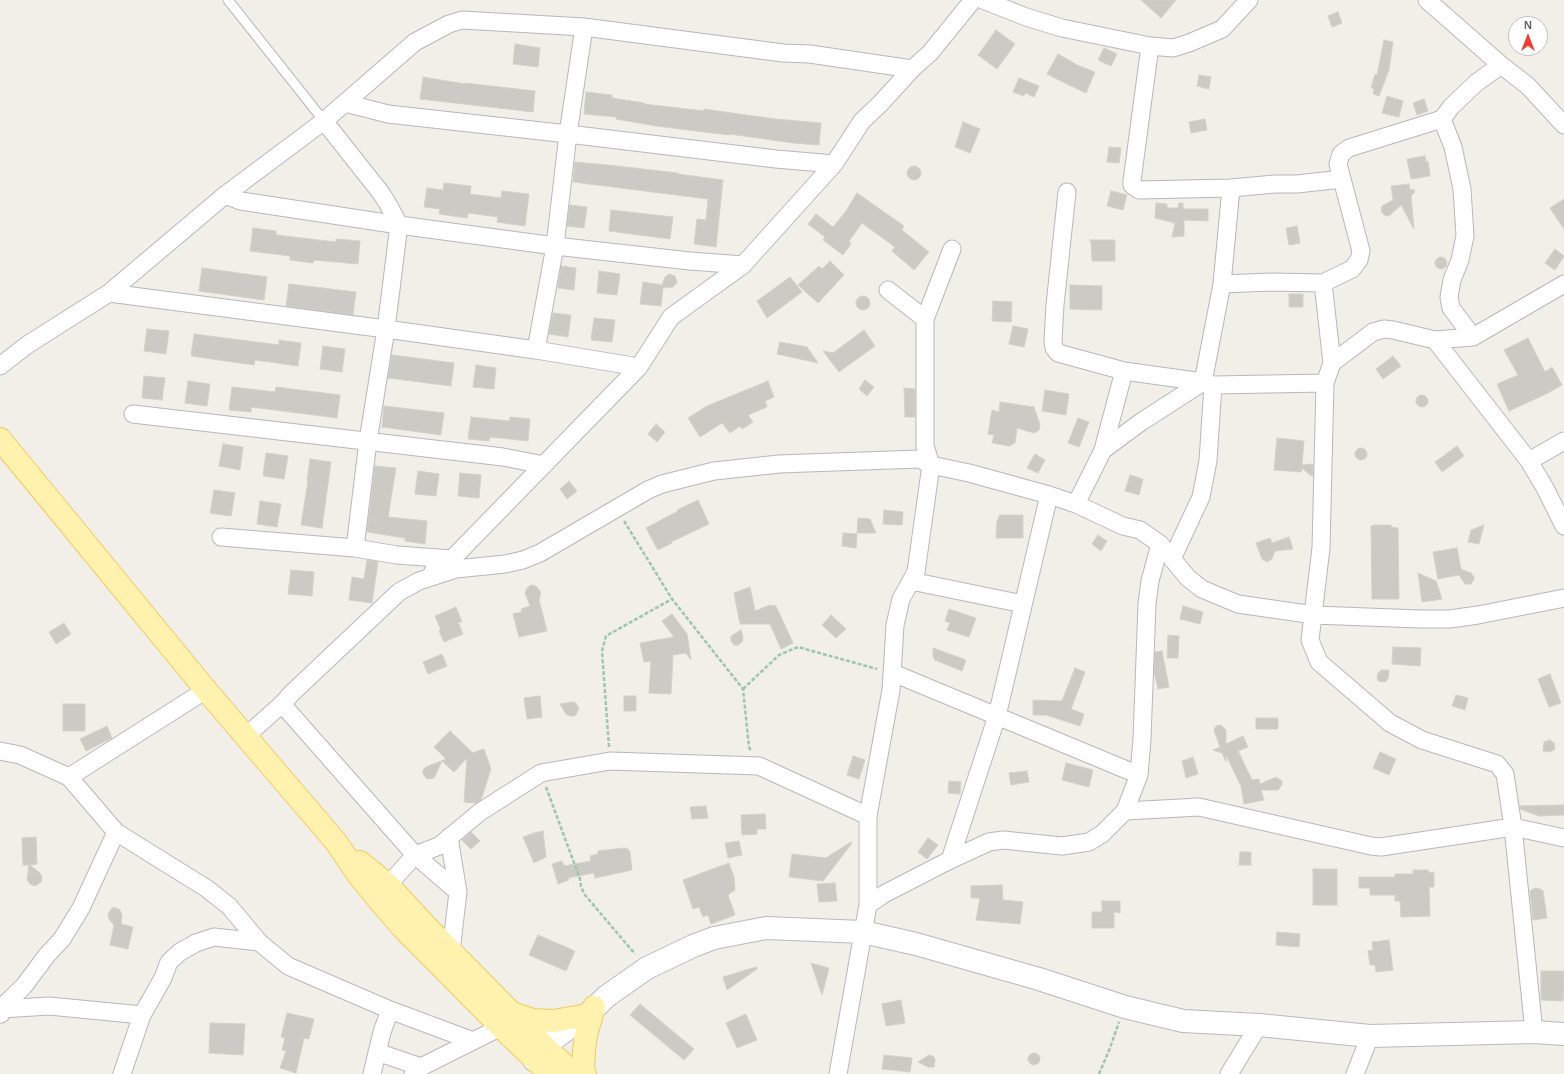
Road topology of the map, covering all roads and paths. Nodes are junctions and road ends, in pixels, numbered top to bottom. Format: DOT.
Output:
graph roads {
  1 [pos="228,0"];
  2 [pos="973,0"];
  3 [pos="983,0"];
  4 [pos="1249,0"];
  5 [pos="1427,0"];
  6 [pos="584,27"];
  7 [pos="1150,46"];
  8 [pos="1501,65"];
  9 [pos="912,69"];
  10 [pos="345,103"];
  11 [pos="1442,119"];
  12 [pos="324,121"];
  13 [pos="1564,124"];
  14 [pos="568,134"];
  15 [pos="834,164"];
  16 [pos="1342,179"];
  17 [pos="1231,188"];
  18 [pos="1067,192"];
  19 [pos="225,195"];
  20 [pos="398,225"];
  21 [pos="555,246"];
  22 [pos="952,249"];
  23 [pos="743,264"];
  24 [pos="1323,283"];
  25 [pos="1222,284"];
  26 [pos="1564,284"];
  27 [pos="888,290"];
  28 [pos="109,293"];
  29 [pos="925,318"];
  30 [pos="386,329"];
  31 [pos="1472,336"];
  32 [pos="1435,340"];
  33 [pos="536,350"];
  34 [pos="1332,363"];
  35 [pos="0,366"];
  36 [pos="639,367"];
  37 [pos="1124,371"];
  38 [pos="1325,383"];
  39 [pos="1208,384"];
  40 [pos="133,414"];
  41 [pos="0,439"];
  42 [pos="368,441"];
  43 [pos="1564,441"];
  44 [pos="1103,450"];
  45 [pos="1529,461"];
  46 [pos="544,465"];
  47 [pos="931,465"];
  48 [pos="1049,495"];
  49 [pos="1076,504"];
  50 [pos="616,509"];
  51 [pos="1564,526"];
  52 [pos="220,537"];
  53 [pos="1160,544"];
  54 [pos="355,548"];
  55 [pos="452,559"];
  56 [pos="1172,559"];
  57 [pos="911,581"];
  58 [pos="398,592"];
  59 [pos="672,598"];
  60 [pos="1564,598"];
  61 [pos="1023,604"];
  62 [pos="1314,615"];
  63 [pos="893,674"];
  64 [pos="743,689"];
  65 [pos="206,690"];
  66 [pos="282,704"];
  67 [pos="997,716"];
  68 [pos="246,736"];
  69 [pos="0,751"];
  70 [pos="610,761"];
  71 [pos="759,766"];
  72 [pos="541,773"];
  73 [pos="1139,775"];
  74 [pos="69,777"];
  75 [pos="1125,811"];
  76 [pos="868,816"];
  77 [pos="1513,827"];
  78 [pos="116,832"];
  79 [pos="449,837"];
  80 [pos="1564,838"];
  81 [pos="336,842"];
  82 [pos="415,855"];
  83 [pos="950,860"];
  84 [pos="388,885"];
  85 [pos="458,892"];
  86 [pos="868,905"];
  87 [pos="863,932"];
  88 [pos="259,942"];
  89 [pos="451,951"];
  90 [pos="647,968"];
  91 [pos="1124,1007"];
  92 [pos="390,1010"];
  93 [pos="590,1011"];
  94 [pos="0,1013"];
  95 [pos="142,1015"];
  96 [pos="506,1020"];
  97 [pos="1259,1025"];
  98 [pos="1534,1032"];
  99 [pos="1564,1034"];
  100 [pos="1370,1036"];
  101 [pos="473,1040"];
  102 [pos="377,1052"];
  103 [pos="543,1061"];
  104 [pos="417,1070"];
  105 [pos="122,1074"];
  106 [pos="372,1074"];
  107 [pos="574,1074"];
  108 [pos="585,1074"];
  109 [pos="838,1074"];
  110 [pos="1099,1074"];
  111 [pos="1229,1074"];
  112 [pos="1355,1074"];
  1 -- 12 [label="lane"];
  2 -- 9 [label="street"];
  3 -- 7 [label="street"];
  4 -- 7 [label="street"];
  5 -- 8 [label="street"];
  6 -- 9 [label="street"];
  6 -- 10 [label="street"];
  6 -- 14 [label="street"];
  7 -- 17 [label="street"];
  8 -- 11 [label="street"];
  8 -- 13 [label="street"];
  9 -- 15 [label="street"];
  10 -- 12 [label="street"];
  10 -- 14 [label="street"];
  11 -- 16 [label="street"];
  11 -- 31 [label="street"];
  12 -- 19 [label="street"];
  12 -- 20 [label="street"];
  14 -- 15 [label="street"];
  14 -- 21 [label="street"];
  15 -- 23 [label="street"];
  16 -- 17 [label="street"];
  16 -- 24 [label="street"];
  17 -- 25 [label="street"];
  18 -- 37 [label="street"];
  19 -- 20 [label="street"];
  19 -- 28 [label="street"];
  20 -- 21 [label="street"];
  20 -- 30 [label="street"];
  21 -- 23 [label="street"];
  21 -- 33 [label="street"];
  22 -- 29 [label="street"];
  23 -- 36 [label="street"];
  24 -- 25 [label="street"];
  24 -- 34 [label="street"];
  25 -- 39 [label="street"];
  26 -- 31 [label="street"];
  27 -- 29 [label="street"];
  28 -- 30 [label="street"];
  28 -- 35 [label="street"];
  29 -- 47 [label="street"];
  30 -- 33 [label="street"];
  30 -- 42 [label="street"];
  31 -- 32 [label="street"];
  32 -- 34 [label="street"];
  32 -- 45 [label="street"];
  33 -- 36 [label="street"];
  34 -- 38 [label="street"];
  36 -- 46 [label="street"];
  37 -- 39 [label="street"];
  37 -- 44 [label="street"];
  38 -- 39 [label="street"];
  38 -- 62 [label="street"];
  39 -- 44 [label="street"];
  39 -- 56 [label="street"];
  40 -- 42 [label="street"];
  41 -- 65 [label="main road"];
  42 -- 46 [label="street"];
  42 -- 54 [label="street"];
  43 -- 45 [label="street"];
  44 -- 49 [label="street"];
  45 -- 51 [label="street"];
  46 -- 55 [label="street"];
  47 -- 48 [label="street"];
  47 -- 50 [label="street"];
  47 -- 57 [label="street"];
  48 -- 49 [label="street"];
  48 -- 61 [label="street"];
  49 -- 53 [label="street"];
  50 -- 58 [label="street"];
  50 -- 59 [label="path"];
  52 -- 54 [label="street"];
  53 -- 56 [label="street"];
  53 -- 73 [label="street"];
  54 -- 55 [label="street"];
  55 -- 58 [label="street"];
  56 -- 62 [label="street"];
  57 -- 61 [label="street"];
  57 -- 63 [label="street"];
  58 -- 66 [label="street"];
  59 -- 64 [label="path"];
  59 -- 70 [label="path"];
  60 -- 62 [label="street"];
  61 -- 67 [label="street"];
  62 -- 77 [label="street"];
  63 -- 64 [label="path"];
  63 -- 67 [label="street"];
  63 -- 76 [label="street"];
  64 -- 71 [label="path"];
  65 -- 68 [label="main road"];
  65 -- 74 [label="street"];
  66 -- 68 [label="street"];
  66 -- 82 [label="street"];
  67 -- 73 [label="street"];
  67 -- 83 [label="street"];
  68 -- 81 [label="main road"];
  69 -- 74 [label="street"];
  70 -- 71 [label="street"];
  70 -- 72 [label="street"];
  71 -- 76 [label="street"];
  72 -- 79 [label="street"];
  72 -- 90 [label="path"];
  73 -- 75 [label="street"];
  74 -- 78 [label="street"];
  75 -- 77 [label="street"];
  75 -- 83 [label="street"];
  76 -- 86 [label="street"];
  77 -- 80 [label="street"];
  77 -- 98 [label="street"];
  78 -- 88 [label="street"];
  78 -- 94 [label="street"];
  79 -- 82 [label="street"];
  79 -- 85 [label="street"];
  81 -- 84 [label="main road"];
  81 -- 96 [label="main road"];
  82 -- 84 [label="street"];
  82 -- 85 [label="street"];
  83 -- 86 [label="street"];
  84 -- 89 [label="main road"];
  85 -- 89 [label="street"];
  86 -- 87 [label="street"];
  87 -- 90 [label="street"];
  87 -- 91 [label="street"];
  87 -- 109 [label="street"];
  88 -- 92 [label="street"];
  88 -- 95 [label="street"];
  89 -- 96 [label="main road"];
  90 -- 93 [label="street"];
  91 -- 97 [label="street"];
  91 -- 110 [label="path"];
  92 -- 101 [label="street"];
  92 -- 102 [label="street"];
  93 -- 96 [label="main road"];
  93 -- 103 [label="street"];
  93 -- 108 [label="main road"];
  94 -- 95 [label="street"];
  95 -- 105 [label="street"];
  96 -- 101 [label="street"];
  96 -- 103 [label="main road"];
  97 -- 100 [label="street"];
  97 -- 111 [label="street"];
  98 -- 99 [label="street"];
  98 -- 100 [label="street"];
  100 -- 112 [label="street"];
  101 -- 104 [label="street"];
  102 -- 104 [label="street"];
  102 -- 106 [label="street"];
  103 -- 107 [label="main road"];
}
